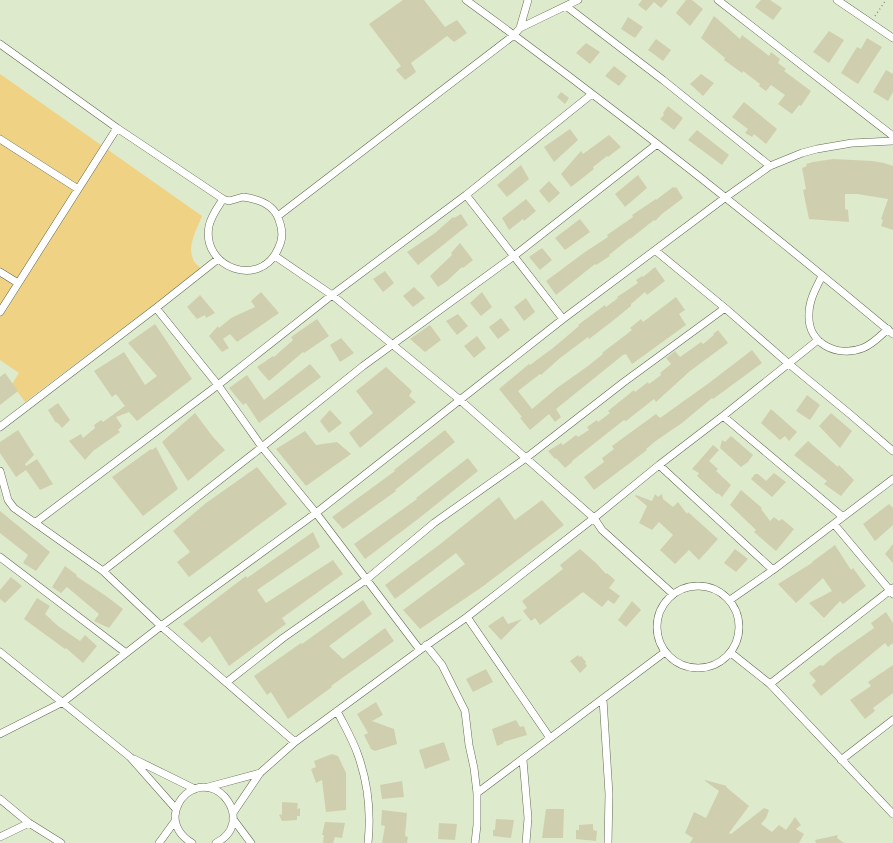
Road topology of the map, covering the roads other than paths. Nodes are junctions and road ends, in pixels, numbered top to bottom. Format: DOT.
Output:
graph roads {
  1 [pos="466,0"];
  2 [pos="528,0"];
  3 [pos="578,0"];
  4 [pos="718,0"];
  5 [pos="837,0"];
  6 [pos="566,6"];
  7 [pos="520,28"];
  8 [pos="514,35"];
  9 [pos="893,38"];
  10 [pos="0,44"];
  11 [pos="592,94"];
  12 [pos="118,128"];
  13 [pos="893,136"];
  14 [pos="0,139"];
  15 [pos="893,141"];
  16 [pos="657,144"];
  17 [pos="770,166"];
  18 [pos="78,189"];
  19 [pos="466,195"];
  20 [pos="726,197"];
  21 [pos="223,199"];
  22 [pos="278,216"];
  23 [pos="656,251"];
  24 [pos="275,256"];
  25 [pos="514,256"];
  26 [pos="218,258"];
  27 [pos="0,272"];
  28 [pos="822,276"];
  29 [pos="18,283"];
  30 [pos="332,295"];
  31 [pos="156,308"];
  32 [pos="725,308"];
  33 [pos="0,312"];
  34 [pos="563,320"];
  35 [pos="890,332"];
  36 [pos="818,340"];
  37 [pos="393,345"];
  38 [pos="789,364"];
  39 [pos="218,385"];
  40 [pos="460,400"];
  41 [pos="723,416"];
  42 [pos="0,427"];
  43 [pos="262,447"];
  44 [pos="893,451"];
  45 [pos="526,458"];
  46 [pos="659,465"];
  47 [pos="0,471"];
  48 [pos="893,479"];
  49 [pos="316,513"];
  50 [pos="843,517"];
  51 [pos="594,518"];
  52 [pos="36,522"];
  53 [pos="834,524"];
  54 [pos="0,557"];
  55 [pos="773,570"];
  56 [pos="103,571"];
  57 [pos="367,579"];
  58 [pos="892,591"];
  59 [pos="673,594"];
  60 [pos="730,600"];
  61 [pos="467,617"];
  62 [pos="161,626"];
  63 [pos="426,645"];
  64 [pos="420,650"];
  65 [pos="0,652"];
  66 [pos="665,652"];
  67 [pos="126,653"];
  68 [pos="731,653"];
  69 [pos="228,682"];
  70 [pos="770,684"];
  71 [pos="602,699"];
  72 [pos="63,702"];
  73 [pos="337,711"];
  74 [pos="893,720"];
  75 [pos="0,734"];
  76 [pos="550,738"];
  77 [pos="296,742"];
  78 [pos="130,757"];
  79 [pos="523,760"];
  80 [pos="841,760"];
  81 [pos="260,773"];
  82 [pos="206,788"];
  83 [pos="195,789"];
  84 [pos="477,793"];
  85 [pos="0,799"];
  86 [pos="176,809"];
  87 [pos="893,814"];
  88 [pos="233,816"];
  89 [pos="176,821"];
  90 [pos="29,823"];
  91 [pos="0,837"];
  92 [pos="61,843"];
  93 [pos="159,843"];
  94 [pos="192,843"];
  95 [pos="216,843"];
  96 [pos="251,843"];
  97 [pos="368,843"];
  98 [pos="475,843"];
  99 [pos="526,843"];
  100 [pos="608,843"];
  1 -- 8 [label="street"];
  2 -- 7 [label="street"];
  3 -- 6 [label="street"];
  4 -- 13 [label="street"];
  5 -- 9 [label="street"];
  6 -- 7 [label="street"];
  6 -- 17 [label="street"];
  7 -- 8 [label="street"];
  8 -- 11 [label="street"];
  8 -- 22 [label="street"];
  10 -- 12 [label="street"];
  11 -- 16 [label="street"];
  11 -- 19 [label="street"];
  12 -- 18 [label="street"];
  12 -- 21 [label="street"];
  14 -- 18 [label="street"];
  15 -- 17 [label="street"];
  16 -- 20 [label="street"];
  16 -- 25 [label="street"];
  17 -- 20 [label="street"];
  18 -- 29 [label="street"];
  19 -- 25 [label="street"];
  19 -- 30 [label="street"];
  20 -- 23 [label="street"];
  20 -- 28 [label="street"];
  21 -- 22 [label="street"];
  21 -- 26 [label="street"];
  22 -- 24 [label="street"];
  23 -- 32 [label="street"];
  23 -- 34 [label="street"];
  24 -- 26 [label="street"];
  24 -- 30 [label="street"];
  25 -- 34 [label="street"];
  25 -- 37 [label="street"];
  26 -- 31 [label="street"];
  27 -- 29 [label="street"];
  28 -- 35 [label="street"];
  28 -- 36 [label="street"];
  29 -- 33 [label="street"];
  30 -- 37 [label="street"];
  30 -- 39 [label="street"];
  31 -- 39 [label="street"];
  31 -- 42 [label="street"];
  32 -- 38 [label="street"];
  32 -- 45 [label="street"];
  34 -- 40 [label="street"];
  35 -- 36 [label="street"];
  36 -- 38 [label="street"];
  37 -- 40 [label="street"];
  37 -- 43 [label="street"];
  38 -- 41 [label="street"];
  38 -- 44 [label="street"];
  39 -- 43 [label="street"];
  39 -- 52 [label="street"];
  40 -- 45 [label="street"];
  40 -- 49 [label="street"];
  41 -- 46 [label="street"];
  41 -- 50 [label="street"];
  43 -- 49 [label="street"];
  43 -- 56 [label="street"];
  45 -- 51 [label="street"];
  45 -- 57 [label="street"];
  46 -- 51 [label="street"];
  46 -- 55 [label="street"];
  47 -- 52 [label="street"];
  48 -- 50 [label="street"];
  49 -- 57 [label="street"];
  49 -- 62 [label="street"];
  50 -- 53 [label="street"];
  51 -- 59 [label="street"];
  51 -- 61 [label="street"];
  52 -- 56 [label="street"];
  53 -- 55 [label="street"];
  53 -- 58 [label="street"];
  54 -- 67 [label="street"];
  55 -- 60 [label="street"];
  56 -- 62 [label="street"];
  57 -- 64 [label="street"];
  57 -- 69 [label="street"];
  58 -- 70 [label="street"];
  59 -- 60 [label="street"];
  59 -- 66 [label="street"];
  60 -- 68 [label="street"];
  61 -- 63 [label="street"];
  61 -- 76 [label="street"];
  62 -- 67 [label="street"];
  62 -- 69 [label="street"];
  63 -- 64 [label="street"];
  63 -- 84 [label="street"];
  64 -- 73 [label="street"];
  65 -- 72 [label="street"];
  66 -- 68 [label="street"];
  66 -- 71 [label="street"];
  67 -- 72 [label="street"];
  68 -- 70 [label="street"];
  69 -- 77 [label="street"];
  70 -- 80 [label="street"];
  71 -- 76 [label="street"];
  71 -- 100 [label="street"];
  72 -- 75 [label="street"];
  72 -- 78 [label="street"];
  73 -- 77 [label="street"];
  73 -- 97 [label="street"];
  74 -- 80 [label="street"];
  76 -- 79 [label="street"];
  77 -- 81 [label="street"];
  78 -- 83 [label="street"];
  78 -- 86 [label="street"];
  79 -- 84 [label="street"];
  79 -- 99 [label="street"];
  80 -- 87 [label="street"];
  81 -- 82 [label="street"];
  81 -- 88 [label="street"];
  82 -- 83 [label="street"];
  82 -- 88 [label="street"];
  83 -- 86 [label="street"];
  84 -- 98 [label="street"];
  85 -- 90 [label="street"];
  86 -- 89 [label="street"];
  88 -- 95 [label="street"];
  88 -- 96 [label="street"];
  89 -- 93 [label="street"];
  89 -- 94 [label="street"];
  90 -- 91 [label="street"];
  90 -- 92 [label="street"];
}
